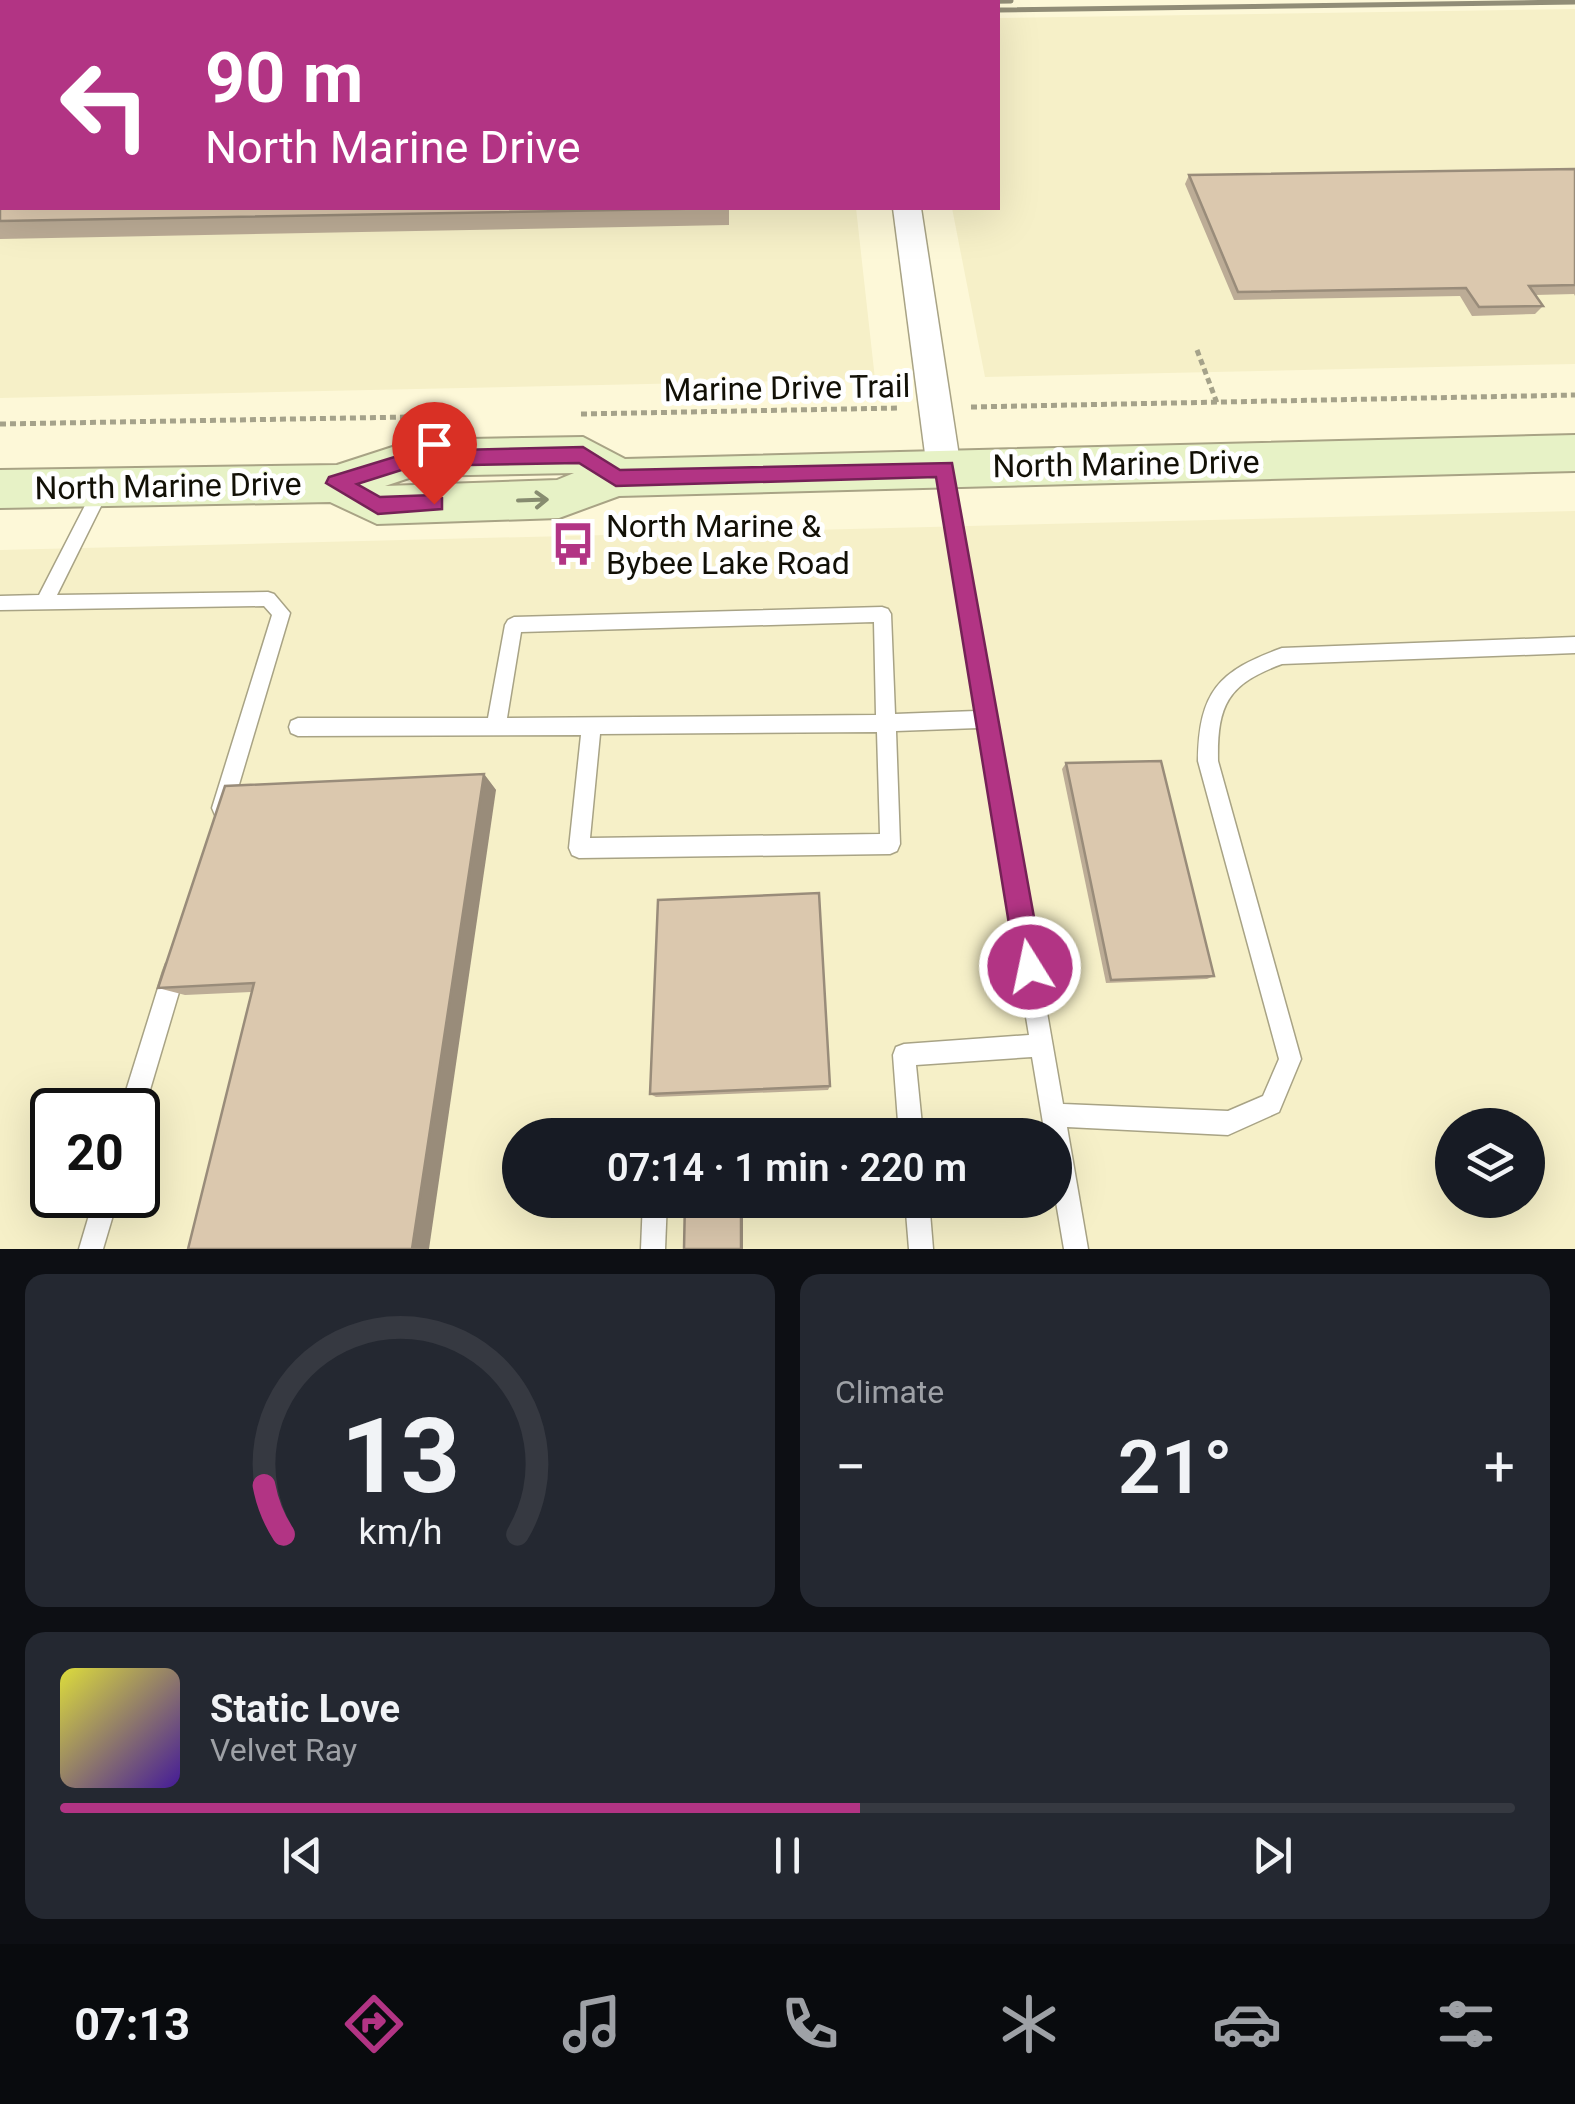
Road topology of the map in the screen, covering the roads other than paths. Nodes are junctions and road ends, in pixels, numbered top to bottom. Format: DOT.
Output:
graph roads {
  1 [pos="907,210"];
  2 [pos="1575,453"];
  3 [pos="944,469"];
  4 [pos="102,488"];
  5 [pos="0,489"];
  6 [pos="45,601"];
  7 [pos="0,603"];
  8 [pos="1575,645"];
  9 [pos="988,720"];
  10 [pos="886,723"];
  11 [pos="496,726"];
  12 [pos="591,726"];
  13 [pos="298,727"];
  14 [pos="218,823"];
  15 [pos="178,957"];
  16 [pos="1042,1044"];
  17 [pos="139,1088"];
  18 [pos="1054,1115"];
  19 [pos="910,1118"];
  20 [pos="100,1218"];
  21 [pos="654,1218"];
  22 [pos="919,1218"];
  23 [pos="91,1249"];
  24 [pos="652,1249"];
  25 [pos="922,1249"];
  26 [pos="1076,1249"];
  1 -- 3 [label="street"];
  2 -- 3 [label="main road, North Marine Drive"];
  3 -- 4 [label="main road, North Marine Drive"];
  3 -- 9 [label="lane"];
  4 -- 5 [label="main road, North Marine Drive"];
  4 -- 6 [label="lane"];
  6 -- 7 [label="lane"];
  6 -- 14 [label="lane"];
  8 -- 18 [label="lane"];
  9 -- 10 [label="lane"];
  9 -- 16 [label="lane"];
  10 -- 11 [label="lane"];
  10 -- 12 [label="lane"];
  10 -- 12 [label="lane"];
  11 -- 12 [label="lane"];
  11 -- 13 [label="lane"];
  15 -- 17 [label="lane"];
  16 -- 18 [label="lane"];
  16 -- 19 [label="lane"];
  18 -- 26 [label="lane"];
  20 -- 23 [label="lane"];
  21 -- 24 [label="lane"];
  22 -- 25 [label="lane"];
}
